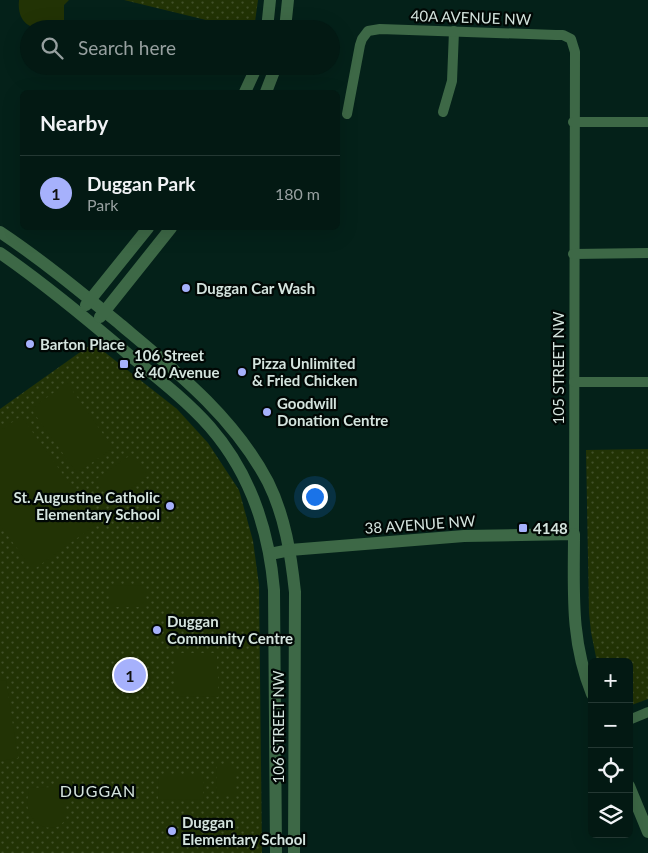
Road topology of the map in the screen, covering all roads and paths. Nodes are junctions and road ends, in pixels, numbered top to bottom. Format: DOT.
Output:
graph roads {
  1 [pos="270,0"];
  2 [pos="288,0"];
  3 [pos="268,20"];
  4 [pos="286,20"];
  5 [pos="454,32"];
  6 [pos="571,39"];
  7 [pos="253,75"];
  8 [pos="273,75"];
  9 [pos="246,90"];
  10 [pos="267,90"];
  11 [pos="443,112"];
  12 [pos="347,114"];
  13 [pos="573,122"];
  14 [pos="648,122"];
  15 [pos="146,230"];
  16 [pos="169,230"];
  17 [pos="0,232"];
  18 [pos="0,253"];
  19 [pos="648,253"];
  20 [pos="573,254"];
  21 [pos="90,300"];
  22 [pos="104,312"];
  23 [pos="80,313"];
  24 [pos="94,324"];
  25 [pos="574,382"];
  26 [pos="648,382"];
  27 [pos="574,534"];
  28 [pos="290,550"];
  29 [pos="270,554"];
  30 [pos="588,683"];
  31 [pos="648,712"];
  32 [pos="633,718"];
  33 [pos="632,793"];
  34 [pos="648,832"];
  35 [pos="276,853"];
  36 [pos="294,853"];
  1 -- 3 [label="street"];
  2 -- 4 [label="street"];
  5 -- 6 [label="street, 40A AVENUE NW"];
  5 -- 11 [label="street"];
  5 -- 12 [label="street, 40A AVENUE NW"];
  6 -- 13 [label="street, 105 STREET NW"];
  7 -- 9 [label="street"];
  8 -- 10 [label="street"];
  13 -- 14 [label="street"];
  13 -- 20 [label="street, 105 STREET NW"];
  15 -- 21 [label="street"];
  16 -- 22 [label="street"];
  17 -- 21 [label="street, 106 STREET NW"];
  18 -- 23 [label="street, 106 STREET NW"];
  19 -- 20 [label="street"];
  20 -- 25 [label="street, 105 STREET NW"];
  21 -- 22 [label="street, 106 STREET NW"];
  21 -- 23 [label="street"];
  22 -- 24 [label="street"];
  22 -- 28 [label="street, 106 STREET NW"];
  23 -- 24 [label="street, 106 STREET NW"];
  24 -- 29 [label="street, 106 STREET NW"];
  25 -- 26 [label="street"];
  25 -- 27 [label="street, 105 STREET NW"];
  27 -- 28 [label="street, 38 AVENUE NW"];
  27 -- 30 [label="street, 105 STREET NW"];
  28 -- 29 [label="street, 38 AVENUE NW"];
  28 -- 36 [label="street, 106 STREET NW"];
  29 -- 35 [label="street, 106 STREET NW"];
  31 -- 32 [label="street"];
  33 -- 34 [label="street"];
}
